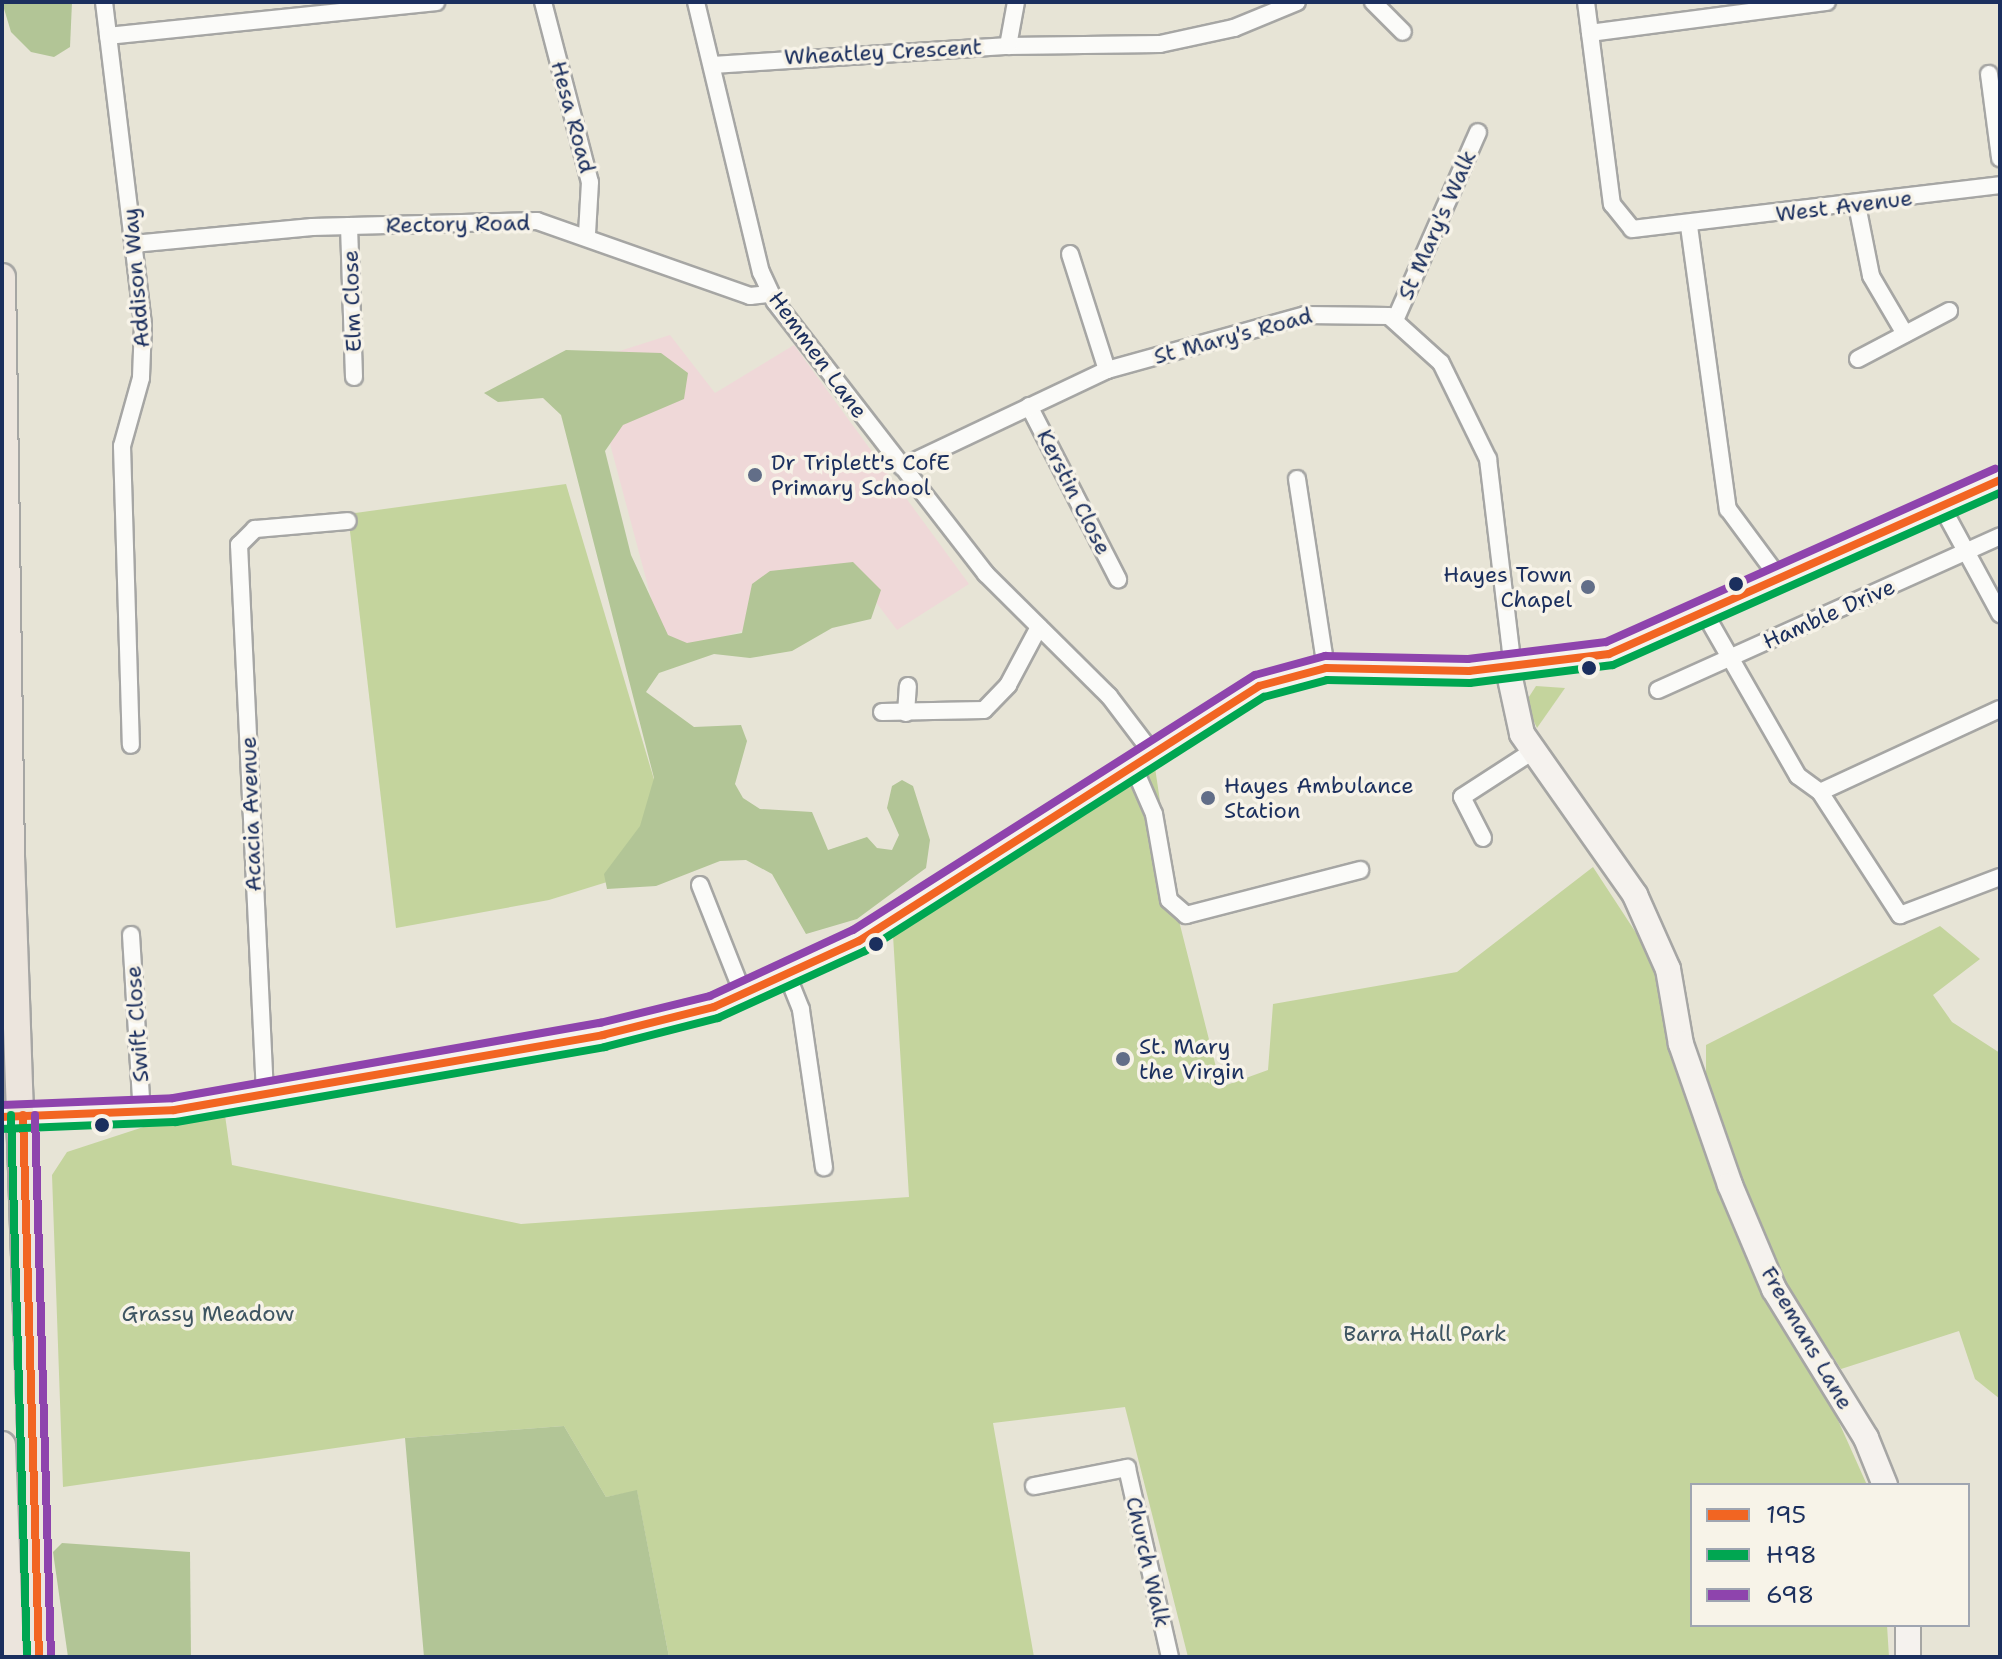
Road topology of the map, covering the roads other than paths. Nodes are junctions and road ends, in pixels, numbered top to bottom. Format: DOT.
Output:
graph roads {
  1 [pos="104,2"];
  2 [pos="436,2"];
  3 [pos="543,2"];
  4 [pos="696,2"];
  5 [pos="1016,2"];
  6 [pos="1297,2"];
  7 [pos="1373,2"];
  8 [pos="1586,2"];
  9 [pos="1827,2"];
  10 [pos="1403,32"];
  11 [pos="1590,33"];
  12 [pos="108,36"];
  13 [pos="1008,46"];
  14 [pos="713,65"];
  15 [pos="1989,74"];
  16 [pos="1478,132"];
  17 [pos="2000,158"];
  18 [pos="2000,185"];
  19 [pos="1857,205"];
  20 [pos="349,226"];
  21 [pos="1689,226"];
  22 [pos="587,234"];
  23 [pos="133,244"];
  24 [pos="1070,254"];
  25 [pos="2,277"];
  26 [pos="770,294"];
  27 [pos="1949,311"];
  28 [pos="1396,318"];
  29 [pos="1905,334"];
  30 [pos="1858,359"];
  31 [pos="1107,370"];
  32 [pos="354,377"];
  33 [pos="1029,406"];
  34 [pos="902,467"];
  35 [pos="1297,479"];
  36 [pos="2000,480"];
  37 [pos="1942,507"];
  38 [pos="348,521"];
  39 [pos="2000,536"];
  40 [pos="1963,553"];
  41 [pos="1779,578"];
  42 [pos="1118,579"];
  43 [pos="1704,612"];
  44 [pos="2000,614"];
  45 [pos="1039,627"];
  46 [pos="1727,660"];
  47 [pos="1326,668"];
  48 [pos="1511,669"];
  49 [pos="908,686"];
  50 [pos="1658,690"];
  51 [pos="2000,709"];
  52 [pos="882,712"];
  53 [pos="906,713"];
  54 [pos="131,745"];
  55 [pos="1533,751"];
  56 [pos="1143,761"];
  57 [pos="1820,792"];
  58 [pos="1483,838"];
  59 [pos="1360,870"];
  60 [pos="2000,877"];
  61 [pos="700,885"];
  62 [pos="131,935"];
  63 [pos="788,977"];
  64 [pos="744,996"];
  65 [pos="265,1094"];
  66 [pos="142,1113"];
  67 [pos="13,1116"];
  68 [pos="824,1167"];
  69 [pos="2,1445"];
  70 [pos="1884,1483"];
  71 [pos="1034,1486"];
  72 [pos="36,1564"];
  73 [pos="3,1566"];
  74 [pos="1908,1627"];
  75 [pos="10,1657"];
  76 [pos="39,1657"];
  77 [pos="1170,1657"];
  78 [pos="1908,1657"];
  1 -- 12 [label="street, Addison Way"];
  2 -- 12 [label="street"];
  3 -- 22 [label="street, Hesa Road"];
  4 -- 14 [label="street, Hemmen Lane"];
  5 -- 13 [label="street, Wheatley Crescent"];
  6 -- 13 [label="street"];
  7 -- 10 [label="street"];
  8 -- 11 [label="street, West Avenue"];
  9 -- 11 [label="street"];
  11 -- 21 [label="street, West Avenue"];
  12 -- 23 [label="street, Addison Way"];
  13 -- 14 [label="street, Wheatley Crescent"];
  14 -- 26 [label="street, Hemmen Lane"];
  15 -- 17 [label="street"];
  16 -- 28 [label="street, St Mary's Walk"];
  18 -- 19 [label="street, West Avenue"];
  19 -- 21 [label="street, West Avenue"];
  19 -- 29 [label="street"];
  20 -- 22 [label="street, Rectory Road"];
  20 -- 23 [label="street, Rectory Road"];
  20 -- 32 [label="street, Elm Close"];
  21 -- 41 [label="street"];
  22 -- 26 [label="street, Rectory Road"];
  23 -- 54 [label="street, Addison Way"];
  24 -- 31 [label="street"];
  25 -- 67 [label="main road"];
  26 -- 34 [label="street, Hemmen Lane"];
  27 -- 29 [label="street"];
  28 -- 31 [label="street, St Mary's Road"];
  28 -- 48 [label="street"];
  29 -- 30 [label="street"];
  31 -- 33 [label="street, St Mary's Road"];
  33 -- 34 [label="street, St Mary's Road"];
  33 -- 42 [label="street, Kerstin Close"];
  34 -- 45 [label="street, Hemmen Lane"];
  35 -- 47 [label="street"];
  36 -- 37 [label="street"];
  37 -- 40 [label="street"];
  37 -- 41 [label="street"];
  38 -- 65 [label="street, Acacia Avenue"];
  39 -- 40 [label="street, Hamble Drive"];
  40 -- 44 [label="street"];
  40 -- 46 [label="street, Hamble Drive"];
  41 -- 43 [label="street"];
  43 -- 46 [label="street"];
  43 -- 48 [label="street"];
  45 -- 53 [label="street"];
  45 -- 56 [label="street, Hemmen Lane"];
  46 -- 50 [label="street, Hamble Drive"];
  46 -- 57 [label="street"];
  47 -- 48 [label="street"];
  47 -- 56 [label="street"];
  48 -- 55 [label="street, Freemans Lane"];
  49 -- 53 [label="street"];
  51 -- 57 [label="street"];
  52 -- 53 [label="street"];
  55 -- 58 [label="street"];
  55 -- 70 [label="street, Freemans Lane"];
  56 -- 59 [label="street, Hemmen Lane"];
  56 -- 63 [label="street"];
  57 -- 60 [label="street"];
  61 -- 64 [label="street"];
  62 -- 66 [label="street, Swift Close"];
  63 -- 64 [label="street"];
  63 -- 68 [label="street"];
  64 -- 65 [label="street"];
  65 -- 66 [label="street"];
  66 -- 67 [label="street"];
  67 -- 72 [label="main road"];
  69 -- 73 [label="main road"];
  71 -- 77 [label="street, Church Walk"];
  72 -- 73 [label="main road"];
  72 -- 76 [label="main road"];
  73 -- 75 [label="main road"];
  74 -- 78 [label="street"];
}
